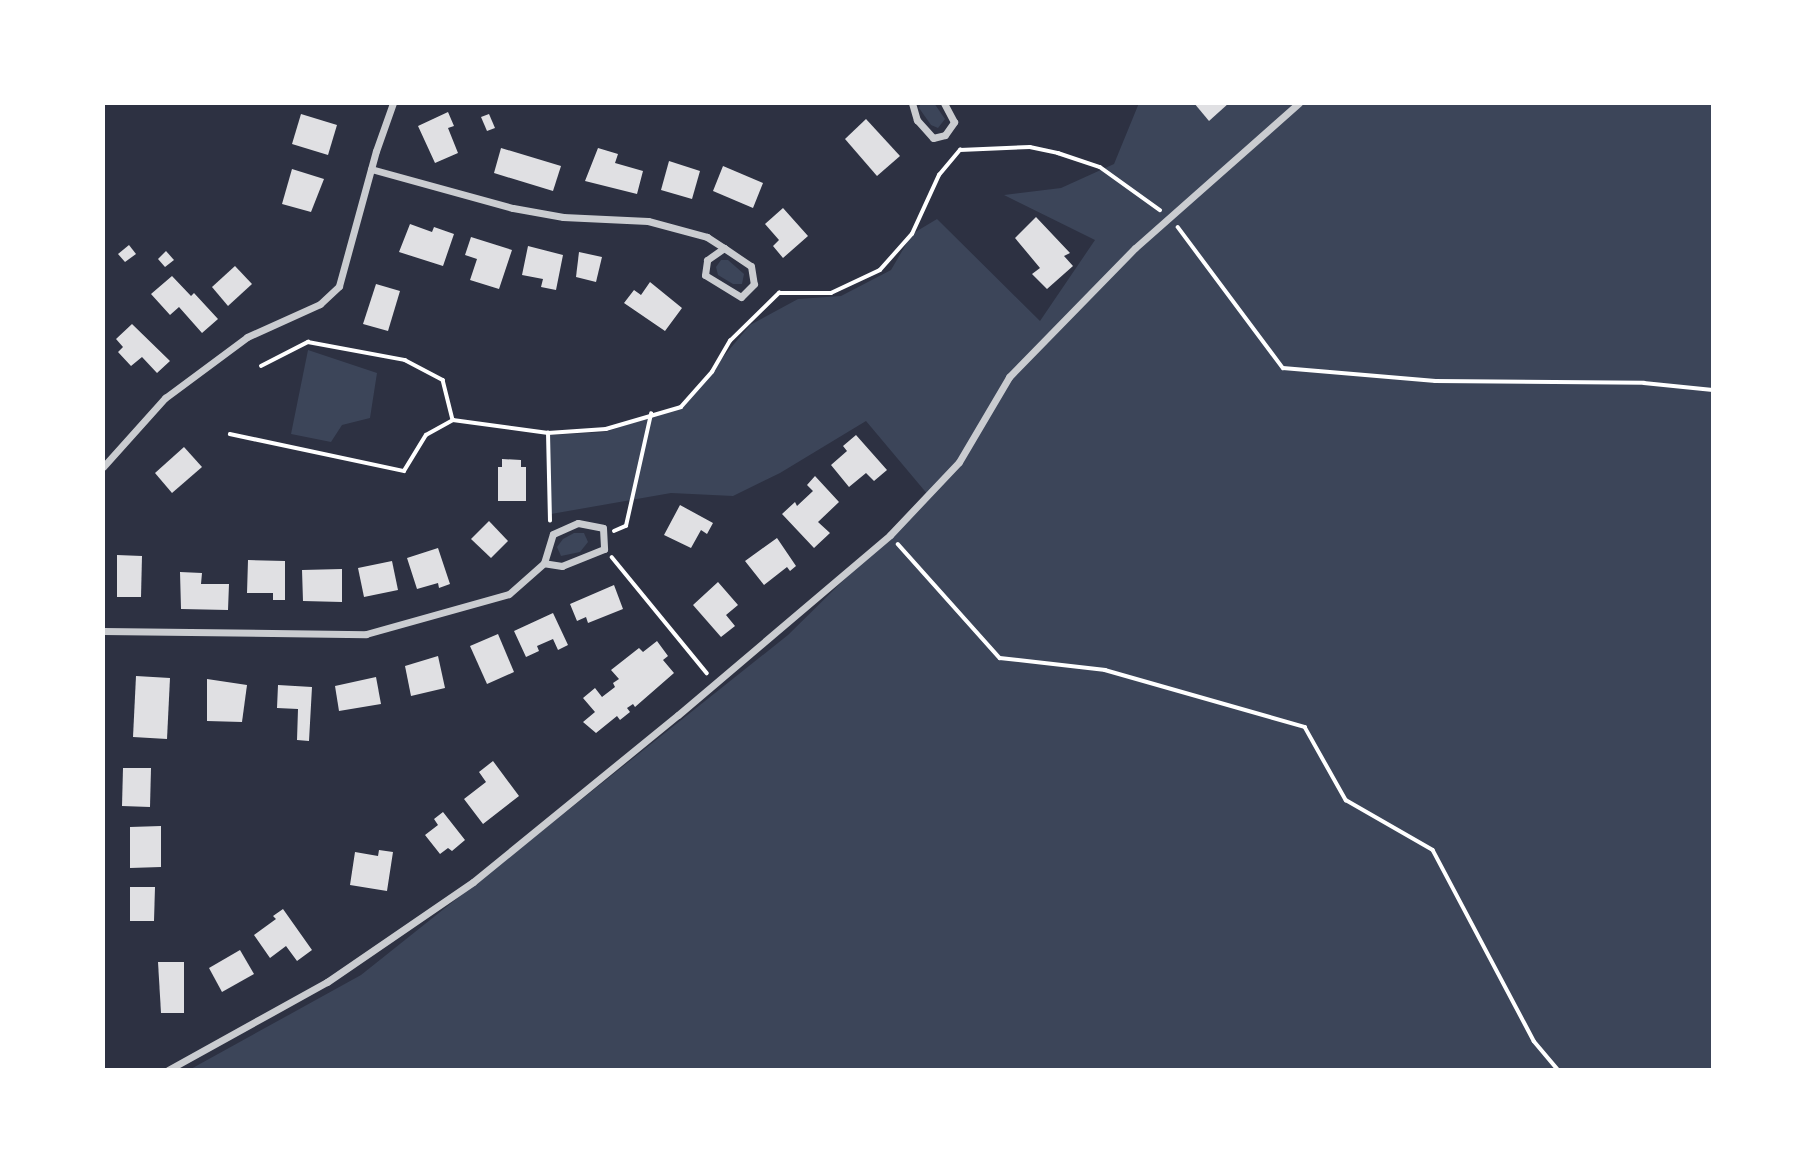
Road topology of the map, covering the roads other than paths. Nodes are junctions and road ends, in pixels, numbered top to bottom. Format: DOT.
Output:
graph roads {
  1 [pos="393,103"];
  2 [pos="912,103"];
  3 [pos="944,103"];
  4 [pos="1299,103"];
  5 [pos="371,169"];
  6 [pos="724,248"];
  7 [pos="103,467"];
  8 [pos="544,563"];
  9 [pos="103,631"];
  10 [pos="168,1070"];
  1 -- 5 [label="street"];
  2 -- 3 [label="street"];
  4 -- 10 [label="street"];
  5 -- 6 [label="street"];
  5 -- 7 [label="street"];
  6 -- 6 [label="street"];
  8 -- 8 [label="street"];
  8 -- 9 [label="street"];
}
